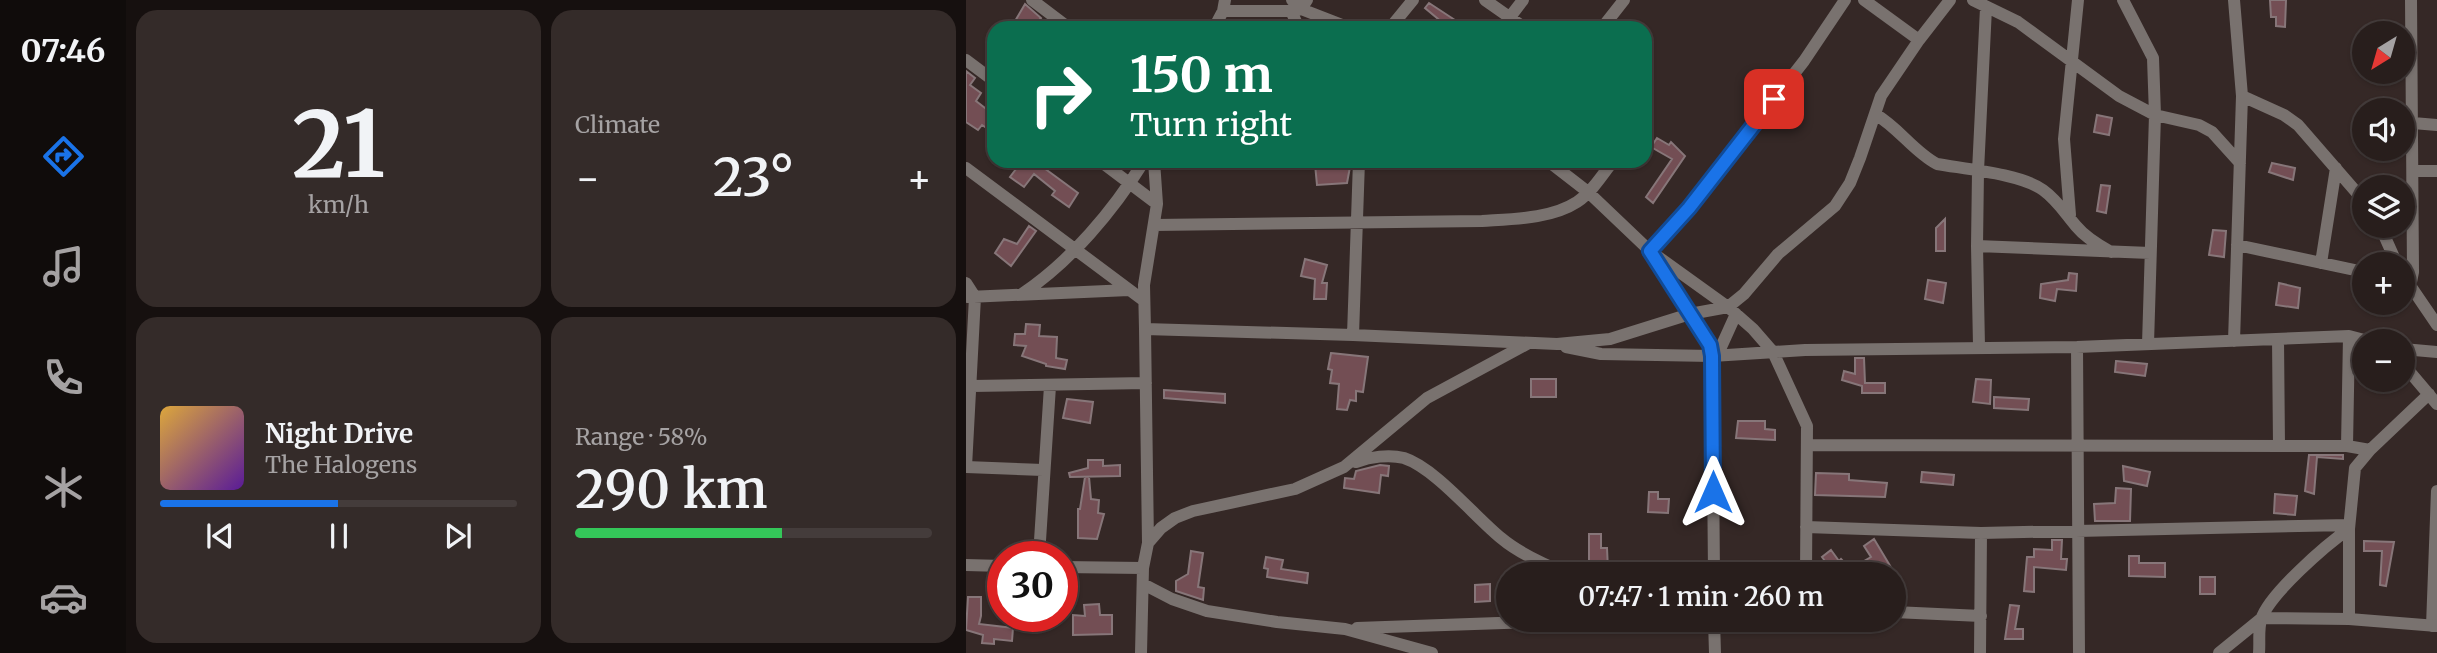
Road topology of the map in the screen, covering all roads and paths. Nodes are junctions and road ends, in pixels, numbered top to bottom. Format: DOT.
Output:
graph roads {
  1 [pos="1032,0"];
  2 [pos="1413,0"];
  3 [pos="1485,0"];
  4 [pos="1523,0"];
  5 [pos="1624,0"];
  6 [pos="1845,0"];
  7 [pos="1864,0"];
  8 [pos="1951,0"];
  9 [pos="1973,0"];
  10 [pos="2078,0"];
  11 [pos="2123,0"];
  12 [pos="2234,0"];
  13 [pos="2411,0"];
  14 [pos="1297,5"];
  15 [pos="1224,6"];
  16 [pos="1986,8"];
  17 [pos="1510,17"];
  18 [pos="1060,21"];
  19 [pos="1334,21"];
  20 [pos="1396,21"];
  21 [pos="1515,21"];
  22 [pos="1608,21"];
  23 [pos="1919,40"];
  24 [pos="966,60"];
  25 [pos="2073,62"];
  26 [pos="987,75"];
  27 [pos="2242,96"];
  28 [pos="2413,98"];
  29 [pos="1875,114"];
  30 [pos="2155,115"];
  31 [pos="2415,123"];
  32 [pos="2437,125"];
  33 [pos="2413,161"];
  34 [pos="2240,163"];
  35 [pos="966,168"];
  36 [pos="1109,168"];
  37 [pos="1139,168"];
  38 [pos="1154,168"];
  39 [pos="1359,168"];
  40 [pos="1557,168"];
  41 [pos="1608,168"];
  42 [pos="2336,168"];
  43 [pos="1978,171"];
  44 [pos="2413,171"];
  45 [pos="2437,171"];
  46 [pos="1129,183"];
  47 [pos="2352,187"];
  48 [pos="1588,192"];
  49 [pos="1157,204"];
  50 [pos="2070,215"];
  51 [pos="1356,222"];
  52 [pos="1154,225"];
  53 [pos="2238,245"];
  54 [pos="1977,246"];
  55 [pos="1076,248"];
  56 [pos="1650,251"];
  57 [pos="2111,252"];
  58 [pos="2413,252"];
  59 [pos="2150,253"];
  60 [pos="2321,263"];
  61 [pos="2352,269"];
  62 [pos="966,283"];
  63 [pos="1129,290"];
  64 [pos="1022,294"];
  65 [pos="2415,296"];
  66 [pos="970,297"];
  67 [pos="1143,300"];
  68 [pos="1732,311"];
  69 [pos="1689,314"];
  70 [pos="2437,325"];
  71 [pos="1145,329"];
  72 [pos="1353,335"];
  73 [pos="2350,336"];
  74 [pos="2278,339"];
  75 [pos="2234,341"];
  76 [pos="1527,344"];
  77 [pos="1557,344"];
  78 [pos="2148,344"];
  79 [pos="1979,346"];
  80 [pos="2077,347"];
  81 [pos="2415,350"];
  82 [pos="1773,352"];
  83 [pos="2437,352"];
  84 [pos="1715,356"];
  85 [pos="2415,378"];
  86 [pos="1146,383"];
  87 [pos="972,386"];
  88 [pos="1050,386"];
  89 [pos="2433,399"];
  90 [pos="1807,445"];
  91 [pos="2080,445"];
  92 [pos="2279,446"];
  93 [pos="2347,446"];
  94 [pos="2370,450"];
  95 [pos="966,467"];
  96 [pos="1344,467"];
  97 [pos="1043,470"];
  98 [pos="2437,491"];
  99 [pos="1806,527"];
  100 [pos="2349,527"];
  101 [pos="2080,532"];
  102 [pos="1982,533"];
  103 [pos="1040,541"];
  104 [pos="1148,543"];
  105 [pos="1542,562"];
  106 [pos="1714,562"];
  107 [pos="1806,562"];
  108 [pos="966,565"];
  109 [pos="987,566"];
  110 [pos="1078,567"];
  111 [pos="1143,568"];
  112 [pos="1143,584"];
  113 [pos="1906,613"];
  114 [pos="1981,616"];
  115 [pos="2262,618"];
  116 [pos="2349,619"];
  117 [pos="1496,623"];
  118 [pos="2435,626"];
  119 [pos="1345,629"];
  120 [pos="1714,632"];
  121 [pos="1141,653"];
  122 [pos="1432,653"];
  123 [pos="1715,653"];
  124 [pos="1980,653"];
  125 [pos="2079,653"];
  126 [pos="2219,653"];
  127 [pos="2259,653"];
  1 -- 18 [label="street"];
  2 -- 20 [label="street"];
  3 -- 17 [label="street"];
  4 -- 17 [label="street"];
  5 -- 22 [label="street"];
  6 -- 56 [label="street"];
  7 -- 23 [label="street"];
  8 -- 23 [label="street"];
  9 -- 16 [label="street"];
  10 -- 25 [label="street"];
  11 -- 30 [label="street"];
  12 -- 27 [label="street"];
  13 -- 28 [label="street"];
  14 -- 15 [label="street"];
  14 -- 19 [label="street"];
  16 -- 25 [label="street"];
  16 -- 43 [label="street"];
  17 -- 21 [label="street"];
  23 -- 29 [label="street"];
  24 -- 26 [label="street"];
  25 -- 30 [label="street"];
  25 -- 50 [label="street"];
  27 -- 34 [label="street"];
  27 -- 42 [label="street"];
  29 -- 43 [label="street"];
  29 -- 68 [label="street"];
  30 -- 34 [label="street"];
  30 -- 59 [label="street"];
  31 -- 32 [label="street"];
  33 -- 44 [label="street"];
  34 -- 53 [label="street"];
  35 -- 55 [label="street"];
  36 -- 46 [label="street"];
  37 -- 46 [label="street"];
  38 -- 49 [label="street"];
  39 -- 51 [label="street"];
  40 -- 48 [label="street"];
  41 -- 48 [label="street"];
  42 -- 47 [label="street"];
  42 -- 60 [label="street"];
  43 -- 50 [label="street"];
  43 -- 54 [label="street"];
  44 -- 45 [label="street"];
  44 -- 58 [label="street"];
  46 -- 49 [label="street"];
  46 -- 55 [label="street"];
  48 -- 51 [label="street"];
  48 -- 56 [label="street"];
  49 -- 52 [label="street"];
  50 -- 57 [label="street"];
  51 -- 52 [label="street"];
  51 -- 72 [label="street"];
  52 -- 67 [label="street"];
  53 -- 60 [label="street"];
  53 -- 75 [label="street"];
  54 -- 57 [label="street"];
  54 -- 79 [label="street"];
  55 -- 63 [label="street"];
  55 -- 64 [label="street"];
  56 -- 68 [label="street"];
  56 -- 69 [label="street"];
  57 -- 59 [label="street"];
  59 -- 78 [label="street"];
  60 -- 61 [label="street"];
  62 -- 66 [label="street"];
  63 -- 64 [label="street"];
  63 -- 67 [label="street"];
  64 -- 66 [label="street"];
  65 -- 70 [label="street"];
  66 -- 87 [label="street"];
  67 -- 71 [label="street"];
  68 -- 69 [label="street"];
  68 -- 82 [label="street"];
  68 -- 84 [label="street"];
  69 -- 77 [label="street"];
  69 -- 84 [label="street"];
  71 -- 72 [label="street"];
  71 -- 86 [label="street"];
  72 -- 76 [label="street"];
  73 -- 74 [label="street"];
  73 -- 93 [label="street"];
  74 -- 75 [label="street"];
  74 -- 92 [label="street"];
  75 -- 78 [label="street"];
  76 -- 77 [label="street"];
  76 -- 96 [label="street"];
  77 -- 84 [label="street"];
  78 -- 80 [label="street"];
  79 -- 80 [label="street"];
  79 -- 82 [label="street"];
  80 -- 91 [label="street"];
  81 -- 83 [label="street"];
  82 -- 84 [label="street"];
  82 -- 90 [label="street"];
  84 -- 106 [label="street"];
  85 -- 89 [label="street"];
  86 -- 88 [label="street"];
  86 -- 104 [label="street"];
  87 -- 88 [label="street"];
  87 -- 95 [label="street"];
  88 -- 97 [label="street"];
  89 -- 94 [label="street"];
  90 -- 91 [label="street"];
  90 -- 99 [label="street"];
  91 -- 92 [label="street"];
  91 -- 101 [label="street"];
  92 -- 93 [label="street"];
  93 -- 94 [label="street"];
  94 -- 100 [label="street"];
  95 -- 97 [label="street"];
  96 -- 104 [label="street"];
  96 -- 105 [label="street"];
  97 -- 103 [label="street"];
  98 -- 118 [label="street"];
  99 -- 102 [label="street"];
  99 -- 107 [label="street"];
  100 -- 101 [label="street"];
  100 -- 115 [label="street"];
  100 -- 116 [label="street"];
  101 -- 102 [label="street"];
  101 -- 125 [label="street"];
  102 -- 114 [label="street"];
  104 -- 111 [label="street"];
  108 -- 109 [label="street"];
  110 -- 111 [label="street"];
  111 -- 112 [label="street"];
  112 -- 119 [label="street"];
  112 -- 121 [label="street"];
  113 -- 114 [label="street"];
  114 -- 124 [label="street"];
  115 -- 116 [label="street"];
  115 -- 126 [label="street"];
  115 -- 127 [label="street"];
  116 -- 118 [label="street"];
  117 -- 119 [label="street"];
  119 -- 122 [label="street"];
  120 -- 123 [label="street"];
}
